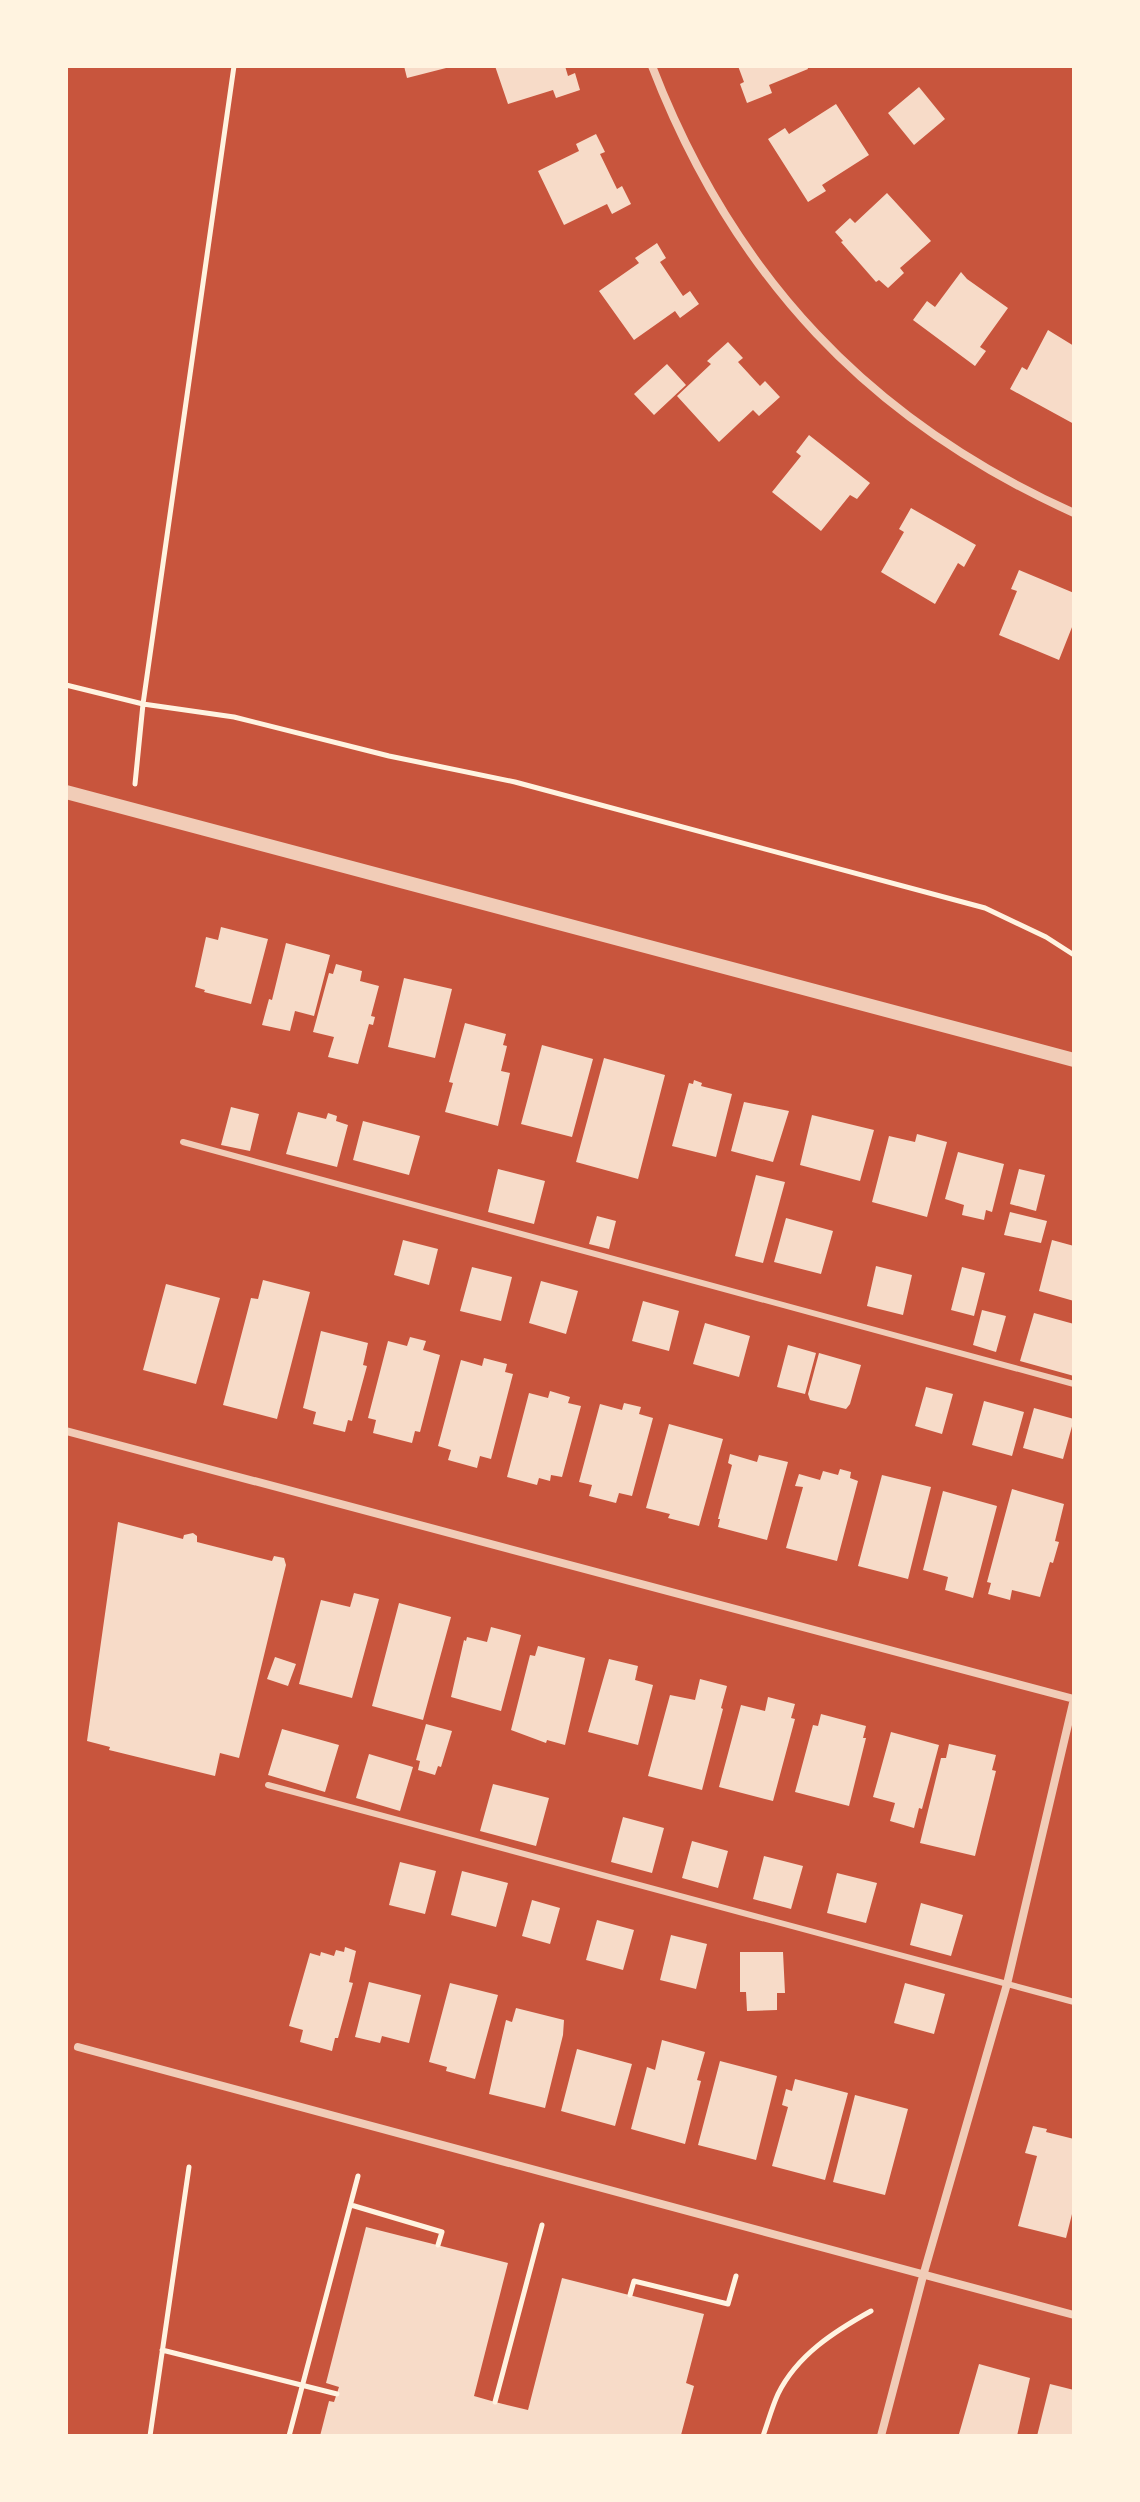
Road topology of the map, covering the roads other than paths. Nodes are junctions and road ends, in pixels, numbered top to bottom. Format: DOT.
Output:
graph roads {
  1 [pos="652,66"];
  2 [pos="1074,513"];
  3 [pos="66,792"];
  4 [pos="1074,1060"];
  5 [pos="183,1142"];
  6 [pos="1074,1384"];
  7 [pos="66,1431"];
  8 [pos="1074,1699"];
  9 [pos="268,1785"];
  10 [pos="1007,1984"];
  11 [pos="1074,2002"];
  12 [pos="78,2047"];
  13 [pos="923,2276"];
  14 [pos="1074,2315"];
  15 [pos="881,2436"];
  1 -- 2 [label="street"];
  3 -- 4 [label="street"];
  5 -- 6 [label="lane"];
  7 -- 8 [label="street"];
  8 -- 10 [label="street"];
  9 -- 10 [label="lane"];
  10 -- 11 [label="lane"];
  10 -- 13 [label="street"];
  12 -- 13 [label="street"];
  13 -- 14 [label="street"];
  13 -- 15 [label="street"];
}
